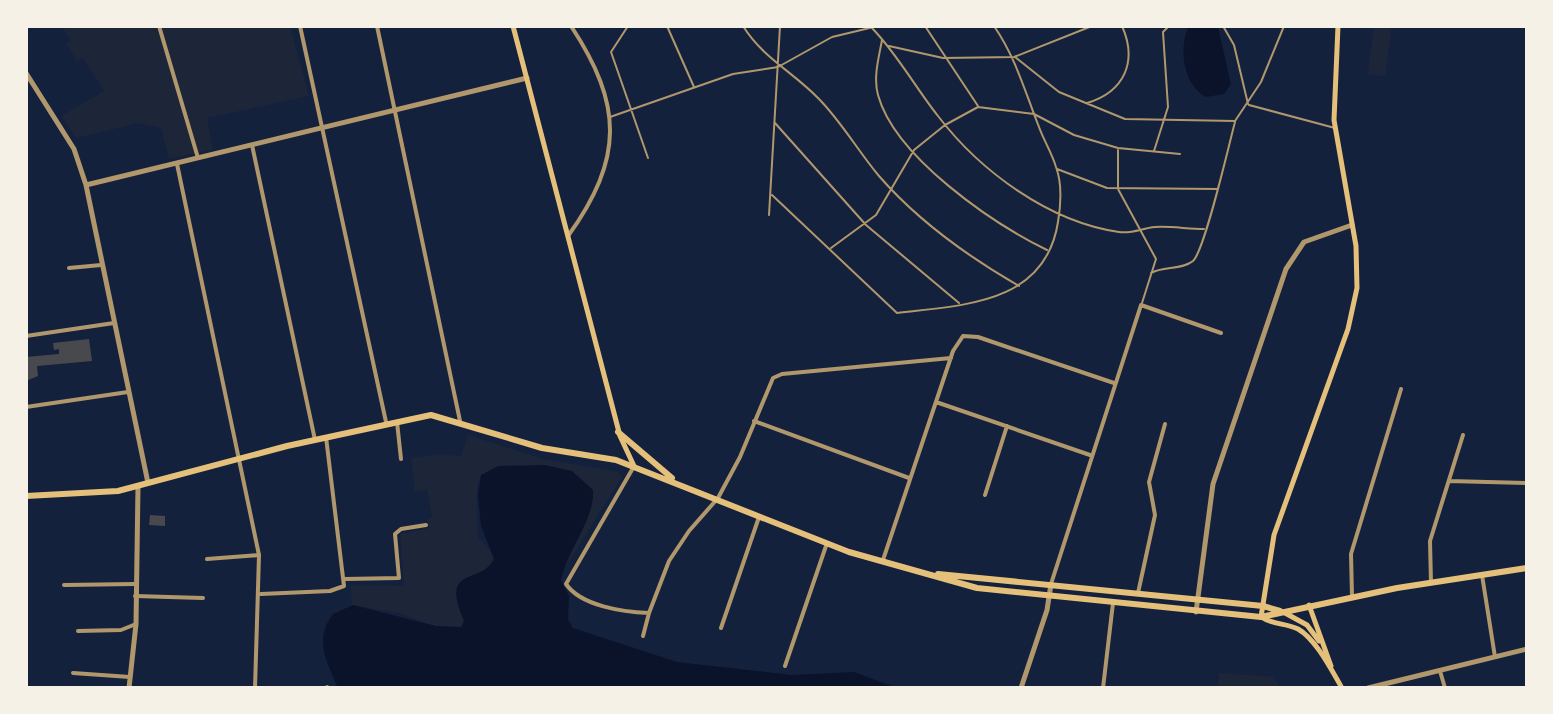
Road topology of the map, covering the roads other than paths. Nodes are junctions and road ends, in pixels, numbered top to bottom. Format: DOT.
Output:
graph roads {
  1 [pos="159,26"];
  2 [pos="300,26"];
  3 [pos="377,26"];
  4 [pos="513,26"];
  5 [pos="571,26"];
  6 [pos="628,26"];
  7 [pos="667,26"];
  8 [pos="743,26"];
  9 [pos="780,26"];
  10 [pos="878,26"];
  11 [pos="925,26"];
  12 [pos="994,26"];
  13 [pos="1092,26"];
  14 [pos="1122,26"];
  15 [pos="1161,26"];
  16 [pos="1169,26"];
  17 [pos="1223,26"];
  18 [pos="1338,26"];
  19 [pos="872,27"];
  20 [pos="1282,27"];
  21 [pos="1163,32"];
  22 [pos="882,39"];
  23 [pos="889,46"];
  24 [pos="1014,57"];
  25 [pos="943,58"];
  26 [pos="778,67"];
  27 [pos="26,73"];
  28 [pos="527,78"];
  29 [pos="695,88"];
  30 [pos="1086,103"];
  31 [pos="1248,105"];
  32 [pos="978,107"];
  33 [pos="396,110"];
  34 [pos="632,110"];
  35 [pos="1034,114"];
  36 [pos="610,117"];
  37 [pos="1165,121"];
  38 [pos="1235,121"];
  39 [pos="775,123"];
  40 [pos="945,125"];
  41 [pos="324,128"];
  42 [pos="1335,128"];
  43 [pos="252,145"];
  44 [pos="1118,148"];
  45 [pos="914,150"];
  46 [pos="1153,152"];
  47 [pos="1180,154"];
  48 [pos="198,158"];
  49 [pos="648,158"];
  50 [pos="177,164"];
  51 [pos="1057,169"];
  52 [pos="86,185"];
  53 [pos="1219,188"];
  54 [pos="1118,189"];
  55 [pos="891,190"];
  56 [pos="772,195"];
  57 [pos="1060,213"];
  58 [pos="769,215"];
  59 [pos="866,225"];
  60 [pos="1352,225"];
  61 [pos="1204,229"];
  62 [pos="1143,230"];
  63 [pos="568,236"];
  64 [pos="830,248"];
  65 [pos="1047,250"];
  66 [pos="101,265"];
  67 [pos="69,268"];
  68 [pos="1151,273"];
  69 [pos="1019,286"];
  70 [pos="961,305"];
  71 [pos="1141,305"];
  72 [pos="114,323"];
  73 [pos="1221,333"];
  74 [pos="26,336"];
  75 [pos="951,358"];
  76 [pos="1114,383"];
  77 [pos="1401,389"];
  78 [pos="128,392"];
  79 [pos="936,402"];
  80 [pos="26,407"];
  81 [pos="397,420"];
  82 [pos="460,421"];
  83 [pos="754,421"];
  84 [pos="386,422"];
  85 [pos="1165,424"];
  86 [pos="1007,426"];
  87 [pos="618,432"];
  88 [pos="1463,435"];
  89 [pos="326,437"];
  90 [pos="315,440"];
  91 [pos="1090,455"];
  92 [pos="241,458"];
  93 [pos="401,459"];
  94 [pos="634,466"];
  95 [pos="910,478"];
  96 [pos="1449,481"];
  97 [pos="148,483"];
  98 [pos="678,483"];
  99 [pos="1527,483"];
  100 [pos="138,486"];
  101 [pos="985,495"];
  102 [pos="26,496"];
  103 [pos="718,498"];
  104 [pos="760,515"];
  105 [pos="426,525"];
  106 [pos="827,543"];
  107 [pos="259,555"];
  108 [pos="207,559"];
  109 [pos="883,562"];
  110 [pos="1527,568"];
  111 [pos="926,574"];
  112 [pos="1482,575"];
  113 [pos="344,579"];
  114 [pos="135,584"];
  115 [pos="1051,584"];
  116 [pos="1431,584"];
  117 [pos="64,585"];
  118 [pos="1138,593"];
  119 [pos="261,594"];
  120 [pos="135,596"];
  121 [pos="1049,596"];
  122 [pos="1352,596"];
  123 [pos="203,598"];
  124 [pos="1197,599"];
  125 [pos="1113,603"];
  126 [pos="1309,605"];
  127 [pos="1263,606"];
  128 [pos="1282,611"];
  129 [pos="1196,612"];
  130 [pos="649,613"];
  131 [pos="1261,617"];
  132 [pos="136,624"];
  133 [pos="721,628"];
  134 [pos="78,631"];
  135 [pos="643,636"];
  136 [pos="1527,649"];
  137 [pos="1326,652"];
  138 [pos="1495,657"];
  139 [pos="785,666"];
  140 [pos="1332,670"];
  141 [pos="1440,671"];
  142 [pos="73,673"];
  143 [pos="130,677"];
  144 [pos="129,688"];
  145 [pos="255,688"];
  146 [pos="1021,688"];
  147 [pos="1103,688"];
  148 [pos="1342,688"];
  149 [pos="1368,688"];
  150 [pos="1445,688"];
  1 -- 48 [label="street"];
  2 -- 41 [label="street"];
  3 -- 33 [label="street"];
  4 -- 28 [label="main road"];
  5 -- 36 [label="street"];
  6 -- 34 [label="lane"];
  7 -- 29 [label="lane"];
  8 -- 26 [label="lane"];
  9 -- 26 [label="lane"];
  10 -- 19 [label="lane"];
  11 -- 25 [label="lane"];
  12 -- 24 [label="lane"];
  13 -- 24 [label="lane"];
  14 -- 30 [label="lane"];
  15 -- 21 [label="lane"];
  16 -- 21 [label="lane"];
  17 -- 31 [label="lane"];
  18 -- 42 [label="main road"];
  19 -- 22 [label="lane"];
  19 -- 26 [label="lane"];
  20 -- 31 [label="lane"];
  21 -- 37 [label="lane"];
  22 -- 23 [label="lane"];
  22 -- 45 [label="lane"];
  23 -- 25 [label="lane"];
  23 -- 40 [label="lane"];
  24 -- 25 [label="lane"];
  24 -- 30 [label="lane"];
  24 -- 35 [label="lane"];
  25 -- 32 [label="lane"];
  26 -- 29 [label="lane"];
  26 -- 39 [label="lane"];
  26 -- 55 [label="lane"];
  27 -- 52 [label="street"];
  28 -- 33 [label="street"];
  28 -- 63 [label="main road"];
  29 -- 34 [label="lane"];
  30 -- 37 [label="lane"];
  31 -- 38 [label="lane"];
  31 -- 42 [label="lane"];
  32 -- 35 [label="lane"];
  32 -- 40 [label="lane"];
  33 -- 41 [label="street"];
  33 -- 82 [label="street"];
  34 -- 36 [label="lane"];
  34 -- 49 [label="lane"];
  35 -- 44 [label="lane"];
  35 -- 51 [label="lane"];
  36 -- 63 [label="street"];
  37 -- 38 [label="lane"];
  37 -- 46 [label="lane"];
  38 -- 53 [label="lane"];
  39 -- 56 [label="lane"];
  39 -- 59 [label="lane"];
  40 -- 45 [label="lane"];
  40 -- 57 [label="lane"];
  41 -- 43 [label="street"];
  41 -- 84 [label="street"];
  42 -- 60 [label="main road"];
  43 -- 48 [label="street"];
  43 -- 90 [label="street"];
  44 -- 46 [label="lane"];
  44 -- 54 [label="lane"];
  45 -- 55 [label="lane"];
  45 -- 65 [label="lane"];
  46 -- 47 [label="lane"];
  48 -- 50 [label="street"];
  50 -- 52 [label="street"];
  50 -- 92 [label="street"];
  51 -- 54 [label="lane"];
  51 -- 57 [label="lane"];
  52 -- 66 [label="street"];
  53 -- 54 [label="lane"];
  53 -- 61 [label="lane"];
  54 -- 62 [label="lane"];
  55 -- 59 [label="lane"];
  55 -- 69 [label="lane"];
  56 -- 58 [label="lane"];
  56 -- 64 [label="lane"];
  57 -- 62 [label="lane"];
  57 -- 65 [label="lane"];
  59 -- 64 [label="lane"];
  59 -- 70 [label="lane"];
  60 -- 124 [label="street"];
  60 -- 127 [label="main road"];
  61 -- 62 [label="lane"];
  61 -- 68 [label="lane"];
  62 -- 68 [label="lane"];
  63 -- 87 [label="main road"];
  64 -- 70 [label="lane"];
  65 -- 69 [label="lane"];
  66 -- 67 [label="street"];
  66 -- 72 [label="street"];
  68 -- 71 [label="lane"];
  69 -- 70 [label="lane"];
  71 -- 73 [label="street"];
  71 -- 76 [label="street"];
  72 -- 74 [label="street"];
  72 -- 78 [label="street"];
  75 -- 76 [label="street"];
  75 -- 79 [label="street"];
  75 -- 83 [label="street"];
  76 -- 91 [label="street"];
  77 -- 122 [label="street"];
  78 -- 80 [label="street"];
  78 -- 97 [label="street"];
  79 -- 86 [label="street"];
  79 -- 95 [label="street"];
  81 -- 82 [label="main road"];
  81 -- 84 [label="main road"];
  81 -- 93 [label="street"];
  82 -- 94 [label="main road"];
  83 -- 95 [label="street"];
  83 -- 103 [label="street"];
  84 -- 89 [label="main road"];
  85 -- 118 [label="street"];
  86 -- 91 [label="street"];
  86 -- 101 [label="street"];
  87 -- 94 [label="main road"];
  87 -- 98 [label="main road"];
  88 -- 96 [label="street"];
  89 -- 90 [label="main road"];
  89 -- 113 [label="street"];
  90 -- 92 [label="main road"];
  91 -- 115 [label="street"];
  92 -- 97 [label="main road"];
  92 -- 107 [label="street"];
  94 -- 98 [label="main road"];
  94 -- 130 [label="street"];
  95 -- 109 [label="street"];
  96 -- 99 [label="street"];
  96 -- 116 [label="street"];
  97 -- 100 [label="main road"];
  98 -- 103 [label="main road"];
  100 -- 102 [label="main road"];
  100 -- 114 [label="street"];
  103 -- 104 [label="main road"];
  103 -- 130 [label="street"];
  104 -- 106 [label="main road"];
  104 -- 133 [label="street"];
  105 -- 113 [label="street"];
  106 -- 109 [label="main road"];
  106 -- 139 [label="street"];
  107 -- 108 [label="street"];
  107 -- 119 [label="street"];
  109 -- 111 [label="main road"];
  110 -- 112 [label="main road"];
  111 -- 115 [label="main road"];
  111 -- 121 [label="main road"];
  112 -- 116 [label="main road"];
  112 -- 138 [label="street"];
  113 -- 119 [label="street"];
  114 -- 117 [label="street"];
  114 -- 120 [label="street"];
  115 -- 118 [label="main road"];
  115 -- 121 [label="street"];
  116 -- 122 [label="main road"];
  118 -- 124 [label="main road"];
  119 -- 145 [label="street"];
  120 -- 123 [label="street"];
  120 -- 132 [label="street"];
  121 -- 125 [label="main road"];
  121 -- 146 [label="street"];
  122 -- 126 [label="main road"];
  124 -- 127 [label="main road"];
  124 -- 129 [label="street"];
  125 -- 129 [label="main road"];
  125 -- 147 [label="street"];
  126 -- 128 [label="main road"];
  126 -- 137 [label="main road"];
  127 -- 128 [label="main road"];
  127 -- 131 [label="main road"];
  128 -- 131 [label="main road"];
  128 -- 137 [label="main road"];
  129 -- 131 [label="main road"];
  130 -- 135 [label="street"];
  131 -- 140 [label="main road"];
  132 -- 134 [label="street"];
  132 -- 143 [label="street"];
  136 -- 138 [label="street"];
  137 -- 140 [label="main road"];
  138 -- 141 [label="street"];
  140 -- 148 [label="main road"];
  141 -- 149 [label="street"];
  141 -- 150 [label="street"];
  142 -- 143 [label="street"];
  143 -- 144 [label="street"];
}
